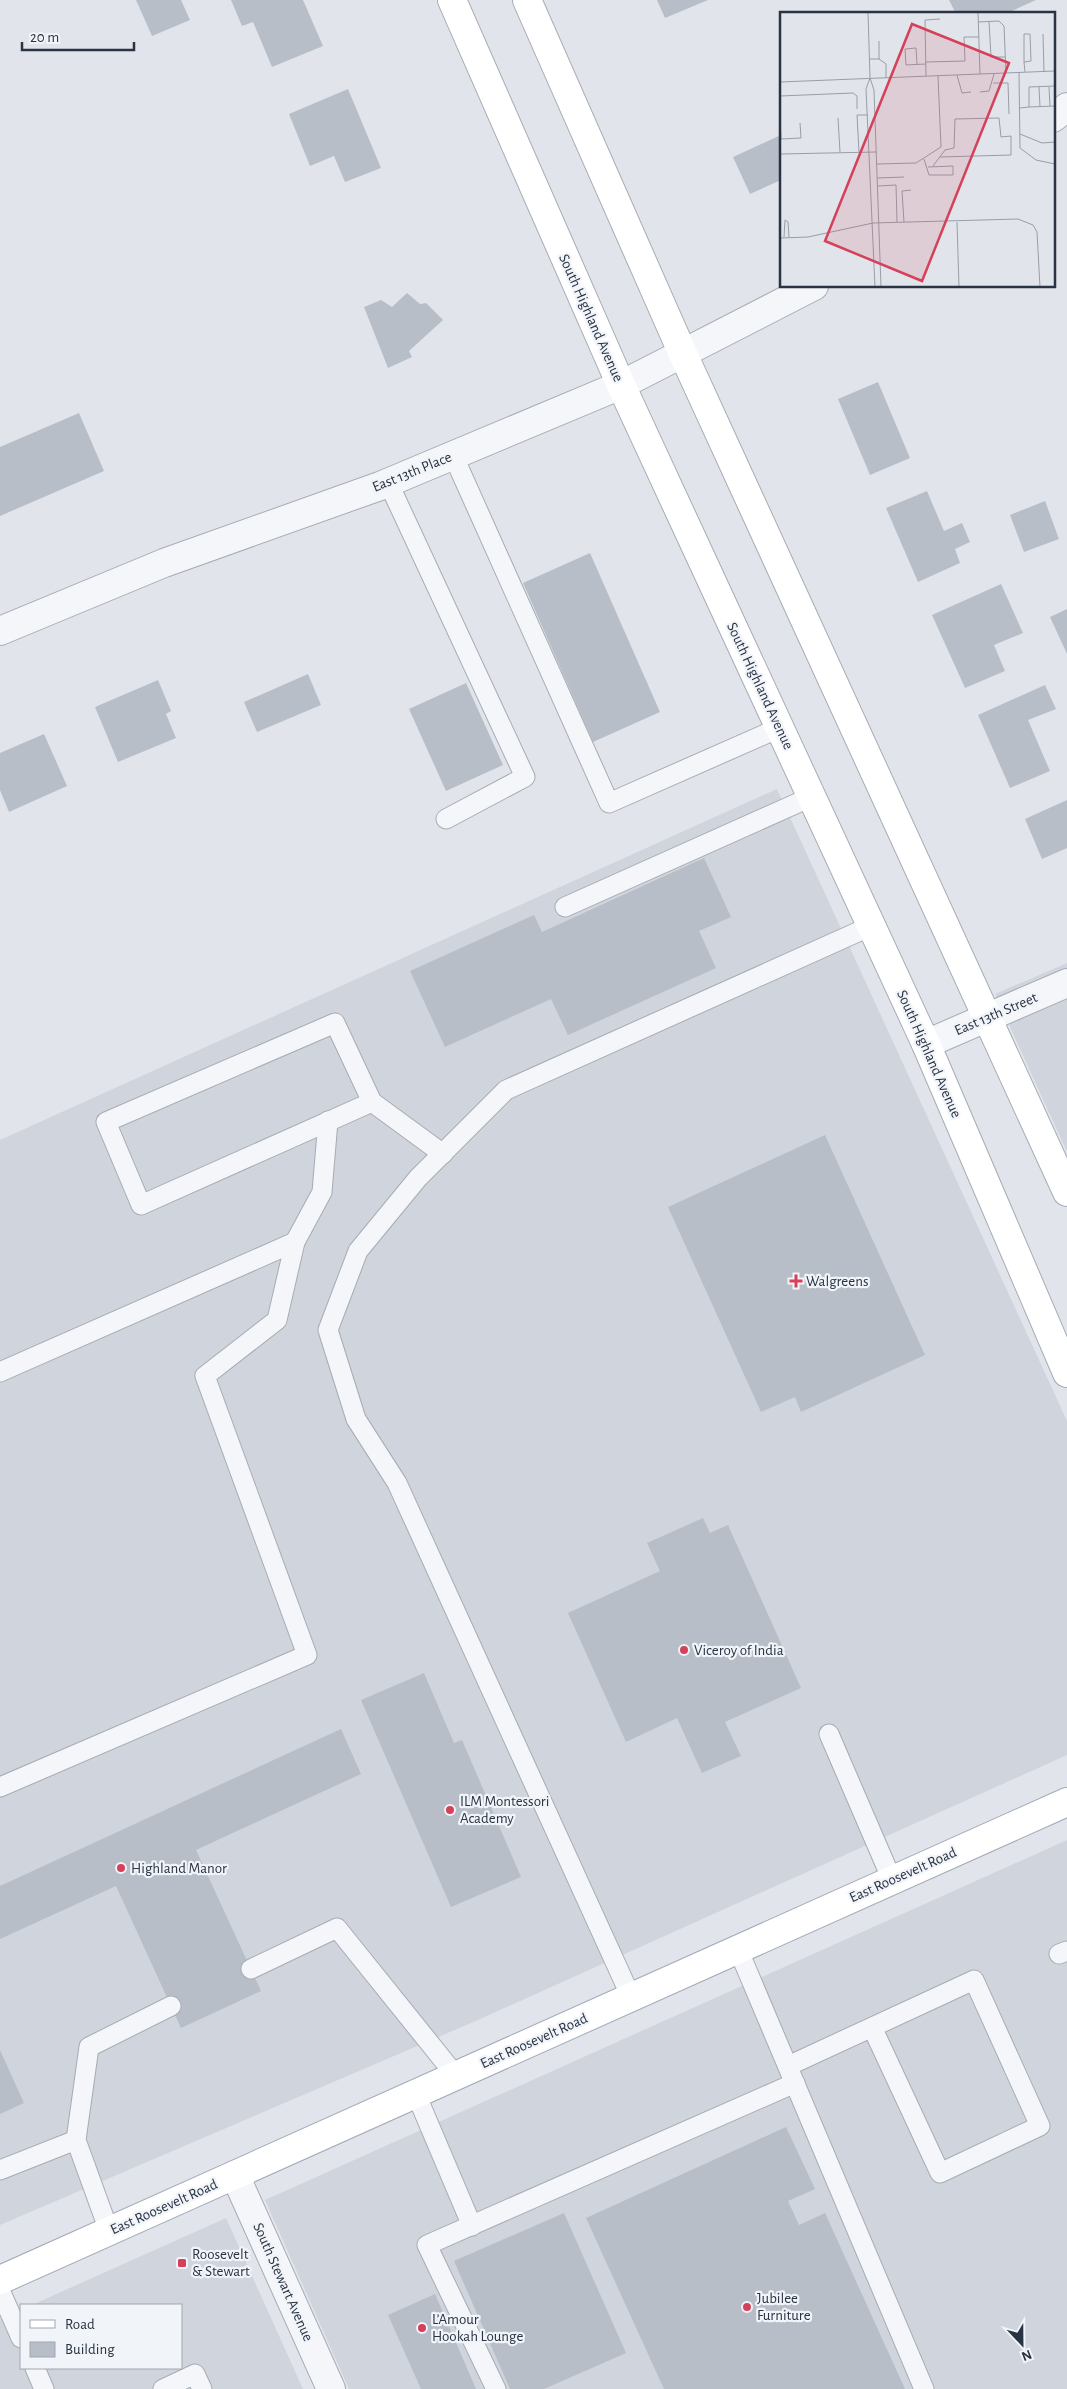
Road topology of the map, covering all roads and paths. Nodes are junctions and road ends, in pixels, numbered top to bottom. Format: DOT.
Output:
graph roads {
  1 [pos="452,0"];
  2 [pos="527,0"];
  3 [pos="1067,107"];
  4 [pos="1054,117"];
  5 [pos="810,288"];
  6 [pos="683,354"];
  7 [pos="621,385"];
  8 [pos="453,455"];
  9 [pos="388,482"];
  10 [pos="0,631"];
  11 [pos="779,728"];
  12 [pos="811,797"];
  13 [pos="446,819"];
  14 [pos="566,907"];
  15 [pos="871,926"];
  16 [pos="1067,983"];
  17 [pos="988,1018"];
  18 [pos="926,1044"];
  19 [pos="372,1102"];
  20 [pos="328,1122"];
  21 [pos="443,1154"];
  22 [pos="1067,1192"];
  23 [pos="296,1242"];
  24 [pos="0,1372"];
  25 [pos="1067,1373"];
  26 [pos="829,1734"];
  27 [pos="0,1787"];
  28 [pos="1067,1802"];
  29 [pos="892,1880"];
  30 [pos="738,1949"];
  31 [pos="251,1969"];
  32 [pos="631,1997"];
  33 [pos="171,2006"];
  34 [pos="872,2027"];
  35 [pos="791,2074"];
  36 [pos="456,2076"];
  37 [pos="416,2094"];
  38 [pos="76,2140"];
  39 [pos="0,2170"];
  40 [pos="235,2175"];
  41 [pos="472,2226"];
  42 [pos="109,2231"];
  43 [pos="0,2280"];
  44 [pos="0,2290"];
  45 [pos="20,2336"];
  46 [pos="35,2369"];
  47 [pos="44,2389"];
  48 [pos="163,2389"];
  49 [pos="202,2389"];
  50 [pos="331,2389"];
  51 [pos="496,2389"];
  52 [pos="924,2389"];
  1 -- 7 [label="main road, South Highland Avenue"];
  2 -- 6 [label="main road"];
  3 -- 4 [label="street"];
  5 -- 6 [label="street, East 13th Place"];
  6 -- 7 [label="street, East 13th Place"];
  6 -- 17 [label="main road"];
  7 -- 8 [label="street, East 13th Place"];
  7 -- 11 [label="main road, South Highland Avenue"];
  8 -- 9 [label="street, East 13th Place"];
  8 -- 11 [label="lane"];
  9 -- 10 [label="street, East 13th Place"];
  9 -- 13 [label="lane"];
  11 -- 12 [label="main road, South Highland Avenue"];
  12 -- 14 [label="lane"];
  12 -- 15 [label="main road, South Highland Avenue"];
  15 -- 18 [label="main road, South Highland Avenue"];
  15 -- 21 [label="lane"];
  16 -- 17 [label="street, East 13th Street"];
  17 -- 18 [label="street, East 13th Street"];
  17 -- 22 [label="main road"];
  18 -- 25 [label="main road, South Highland Avenue"];
  19 -- 20 [label="lane"];
  19 -- 20 [label="lane"];
  19 -- 21 [label="lane"];
  20 -- 23 [label="lane"];
  21 -- 32 [label="lane"];
  23 -- 24 [label="lane"];
  23 -- 27 [label="lane"];
  26 -- 29 [label="lane"];
  28 -- 29 [label="main road, East Roosevelt Road"];
  29 -- 30 [label="main road, East Roosevelt Road"];
  30 -- 32 [label="main road, East Roosevelt Road"];
  30 -- 35 [label="lane"];
  31 -- 36 [label="lane"];
  32 -- 36 [label="main road, East Roosevelt Road"];
  33 -- 38 [label="lane"];
  34 -- 34 [label="lane"];
  34 -- 35 [label="lane"];
  35 -- 41 [label="lane"];
  35 -- 52 [label="lane"];
  36 -- 37 [label="main road, East Roosevelt Road"];
  37 -- 40 [label="main road, East Roosevelt Road"];
  37 -- 41 [label="lane"];
  38 -- 39 [label="lane"];
  38 -- 42 [label="lane"];
  40 -- 42 [label="main road, East Roosevelt Road"];
  40 -- 50 [label="street, South Stewart Avenue"];
  41 -- 51 [label="lane"];
  42 -- 43 [label="main road, East Roosevelt Road"];
  44 -- 45 [label="lane"];
  46 -- 47 [label="lane"];
  48 -- 49 [label="lane"];
}
